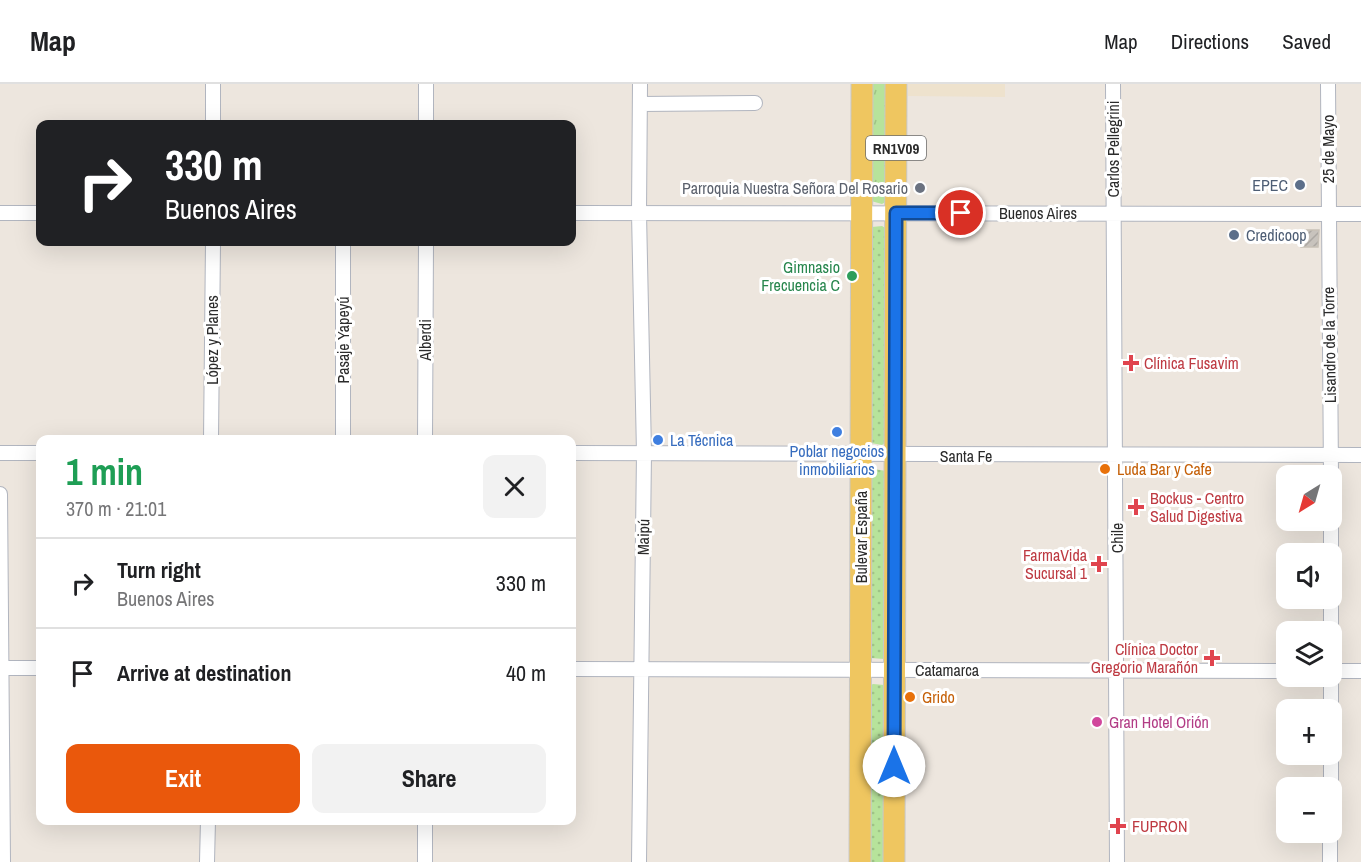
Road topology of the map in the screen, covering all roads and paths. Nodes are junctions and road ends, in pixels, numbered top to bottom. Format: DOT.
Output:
graph roads {
  1 [pos="213,84"];
  2 [pos="426,84"];
  3 [pos="640,84"];
  4 [pos="862,84"];
  5 [pos="896,84"];
  6 [pos="1113,84"];
  7 [pos="1328,84"];
  8 [pos="640,104"];
  9 [pos="756,104"];
  10 [pos="213,120"];
  11 [pos="426,120"];
  12 [pos="0,213"];
  13 [pos="36,213"];
  14 [pos="576,213"];
  15 [pos="639,213"];
  16 [pos="861,213"];
  17 [pos="896,213"];
  18 [pos="1113,213"];
  19 [pos="1327,214"];
  20 [pos="1361,214"];
  21 [pos="213,246"];
  22 [pos="343,246"];
  23 [pos="426,246"];
  24 [pos="211,435"];
  25 [pos="343,435"];
  26 [pos="425,435"];
  27 [pos="0,453"];
  28 [pos="36,453"];
  29 [pos="576,453"];
  30 [pos="644,453"];
  31 [pos="1330,454"];
  32 [pos="860,455"];
  33 [pos="896,455"];
  34 [pos="1361,455"];
  35 [pos="1116,456"];
  36 [pos="1330,465"];
  37 [pos="0,494"];
  38 [pos="2,668"];
  39 [pos="36,668"];
  40 [pos="576,669"];
  41 [pos="641,669"];
  42 [pos="861,670"];
  43 [pos="1118,670"];
  44 [pos="894,671"];
  45 [pos="1276,671"];
  46 [pos="1342,671"];
  47 [pos="1361,671"];
  48 [pos="208,825"];
  49 [pos="425,825"];
  50 [pos="1330,843"];
  51 [pos="3,862"];
  52 [pos="207,862"];
  53 [pos="425,862"];
  54 [pos="639,862"];
  55 [pos="861,862"];
  56 [pos="894,862"];
  57 [pos="1117,862"];
  58 [pos="1330,862"];
  1 -- 10 [label="street"];
  2 -- 11 [label="street"];
  3 -- 8 [label="street, Maipú"];
  4 -- 16 [label="main road, RN1V09"];
  5 -- 17 [label="main road, RN1V09"];
  6 -- 18 [label="street, Carlos Pellegrini"];
  7 -- 19 [label="street, 25 de Mayo"];
  8 -- 9 [label="street"];
  8 -- 15 [label="street, Maipú"];
  12 -- 13 [label="street"];
  14 -- 15 [label="street, Buenos Aires"];
  15 -- 16 [label="street, Buenos Aires"];
  15 -- 30 [label="street, Maipú"];
  16 -- 17 [label="street, Buenos Aires"];
  16 -- 32 [label="main road, Bulevar España / RN1V09"];
  17 -- 18 [label="street, Buenos Aires"];
  17 -- 33 [label="main road, Bulevar España / RN1V09"];
  18 -- 19 [label="street, Buenos Aires"];
  18 -- 35 [label="street, Chile"];
  19 -- 20 [label="street, Buenos Aires"];
  19 -- 31 [label="street, Lisandro de la Torre"];
  21 -- 24 [label="street, López y Planes"];
  22 -- 25 [label="street, Pasaje Yapeyú"];
  23 -- 26 [label="street, Alberdi"];
  27 -- 28 [label="street"];
  29 -- 30 [label="street, Santa Fe"];
  30 -- 32 [label="street, Santa Fe"];
  30 -- 41 [label="street, Maipú"];
  31 -- 34 [label="street, Santa Fe"];
  31 -- 35 [label="street, Santa Fe"];
  31 -- 36 [label="street, Lisandro de la Torre"];
  32 -- 33 [label="street, Santa Fe"];
  32 -- 42 [label="main road, Bulevar España / RN1V09"];
  33 -- 35 [label="street, Santa Fe"];
  33 -- 44 [label="main road, Bulevar España / RN1V09"];
  35 -- 43 [label="street, Chile"];
  37 -- 38 [label="street"];
  38 -- 39 [label="street"];
  38 -- 51 [label="street"];
  40 -- 41 [label="street, Catamarca"];
  41 -- 42 [label="street, Catamarca"];
  41 -- 54 [label="street, Maipú"];
  42 -- 44 [label="street, Catamarca"];
  42 -- 55 [label="main road, Bulevar España / RN1V09"];
  43 -- 44 [label="street, Catamarca"];
  43 -- 45 [label="street, Catamarca"];
  43 -- 57 [label="street, Chile"];
  44 -- 56 [label="main road, Bulevar España / RN1V09"];
  46 -- 47 [label="street"];
  48 -- 52 [label="street"];
  49 -- 53 [label="street"];
  50 -- 58 [label="street"];
}
